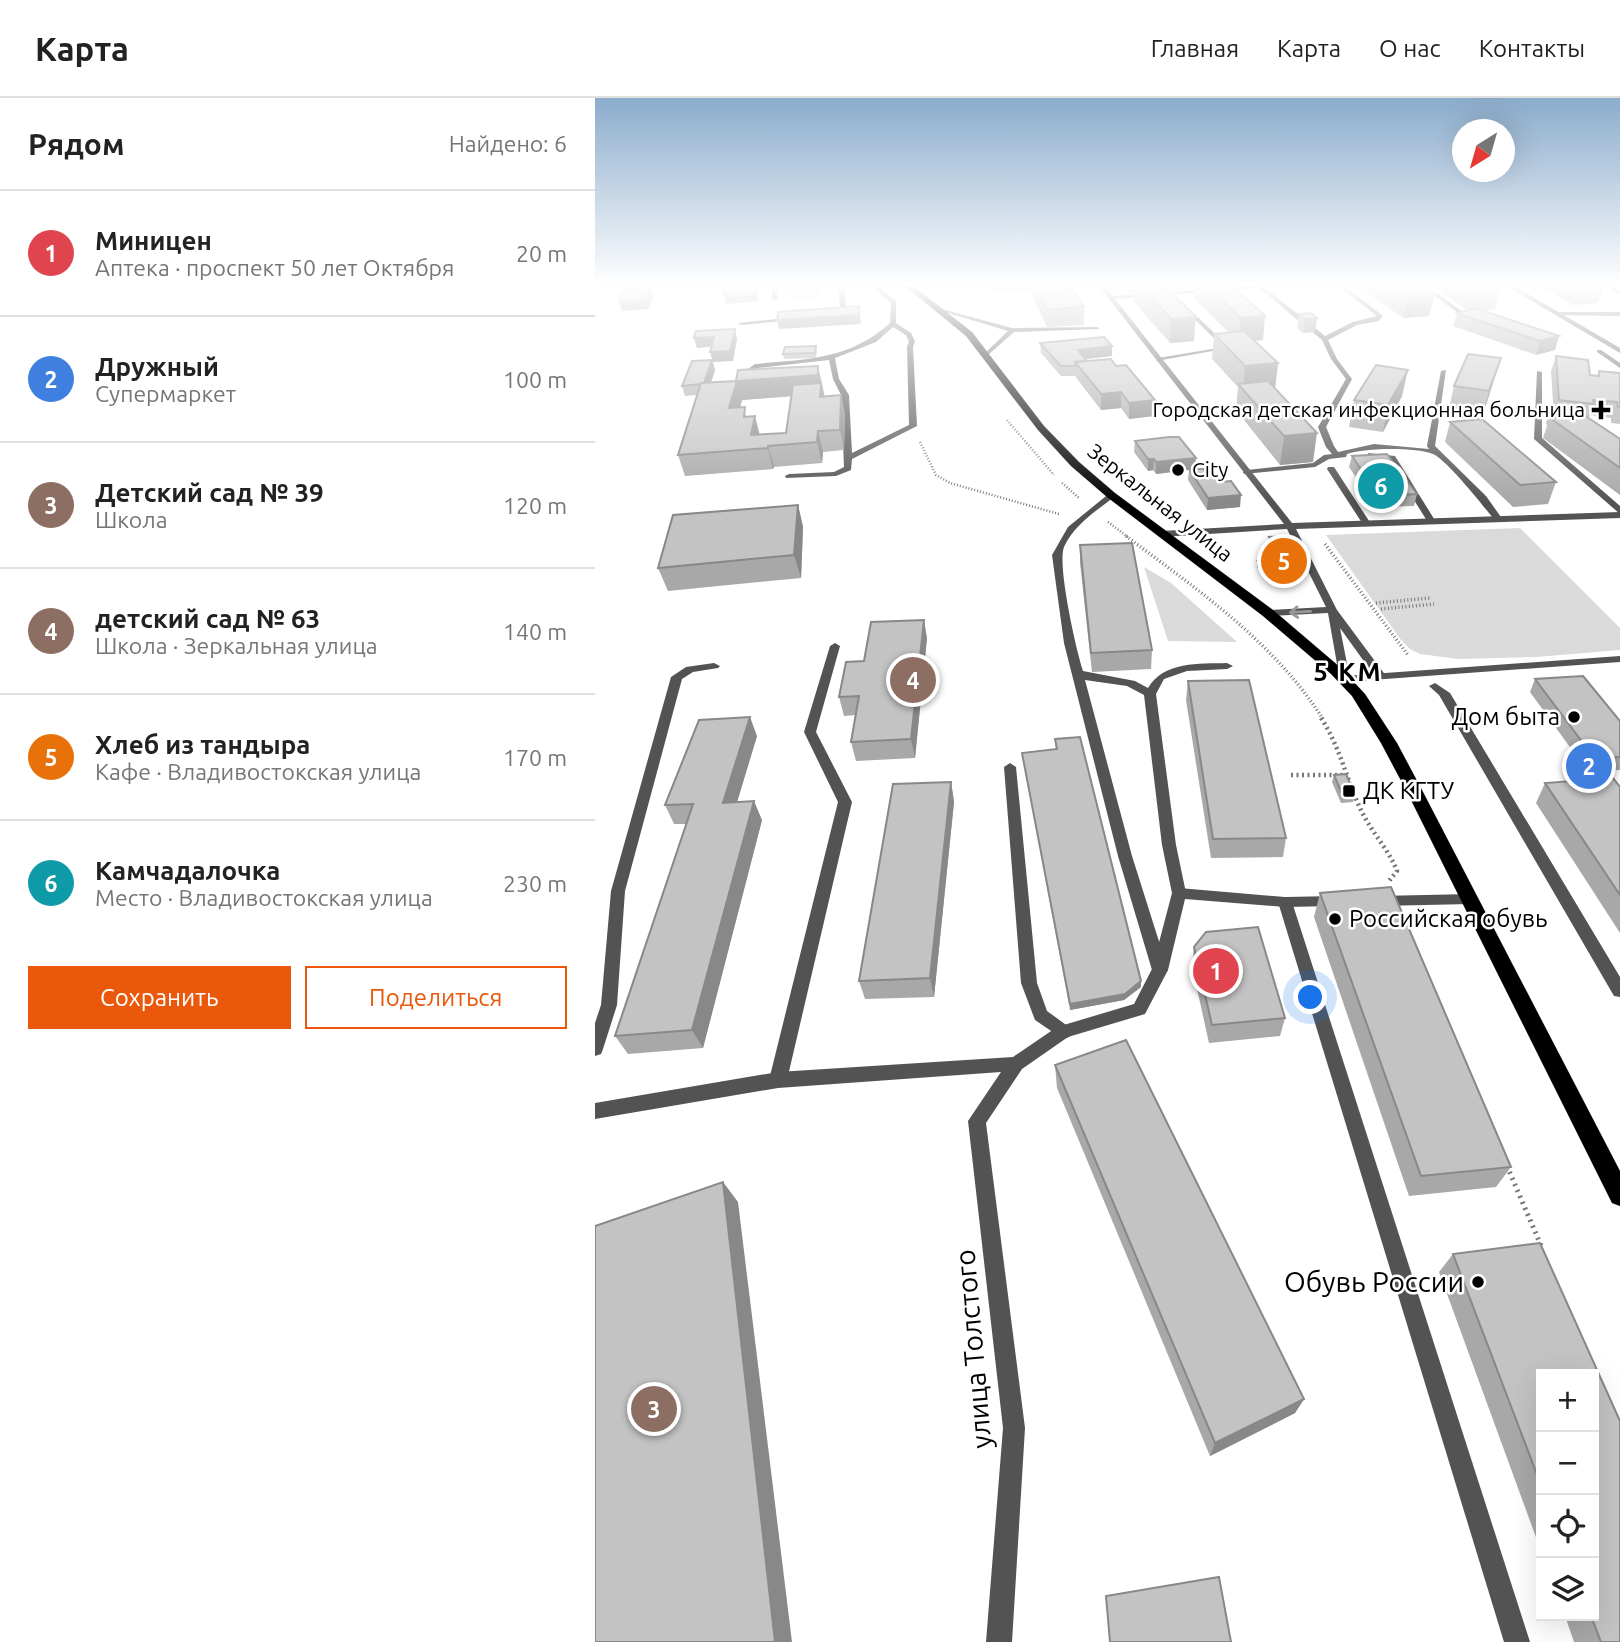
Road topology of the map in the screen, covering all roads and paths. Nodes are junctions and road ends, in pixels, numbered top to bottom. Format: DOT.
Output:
graph roads {
  1 [pos="823,358"];
  2 [pos="832,358"];
  3 [pos="910,358"];
  4 [pos="990,358"];
  5 [pos="1169,358"];
  6 [pos="1334,358"];
  7 [pos="1158,360"];
  8 [pos="1444,371"];
  9 [pos="1539,372"];
  10 [pos="749,386"];
  11 [pos="913,426"];
  12 [pos="1436,452"];
  13 [pos="1337,455"];
  14 [pos="848,458"];
  15 [pos="1331,469"];
  16 [pos="1247,472"];
  17 [pos="789,476"];
  18 [pos="1111,495"];
  19 [pos="1093,510"];
  20 [pos="1620,513"];
  21 [pos="1080,520"];
  22 [pos="1499,520"];
  23 [pos="1432,522"];
  24 [pos="1367,524"];
  25 [pos="1290,526"];
  26 [pos="1161,534"];
  27 [pos="1430,598"];
  28 [pos="1376,603"];
  29 [pos="1434,604"];
  30 [pos="1381,609"];
  31 [pos="1332,610"];
  32 [pos="1268,613"];
  33 [pos="835,646"];
  34 [pos="1620,659"];
  35 [pos="714,666"];
  36 [pos="1227,666"];
  37 [pos="1079,673"];
  38 [pos="1380,676"];
  39 [pos="1343,679"];
  40 [pos="1435,686"];
  41 [pos="1150,694"];
  42 [pos="1010,767"];
  43 [pos="1291,775"];
  44 [pos="1349,775"];
  45 [pos="1179,893"];
  46 [pos="1471,899"];
  47 [pos="1391,900"];
  48 [pos="1285,902"];
  49 [pos="1160,970"];
  50 [pos="1620,991"];
  51 [pos="1063,1032"];
  52 [pos="595,1049"];
  53 [pos="1016,1064"];
  54 [pos="778,1080"];
  55 [pos="595,1111"];
  56 [pos="1506,1165"];
  57 [pos="1620,1195"];
  58 [pos="1544,1253"];
  59 [pos="999,1642"];
  60 [pos="1517,1642"];
  1 -- 10 [label="street"];
  2 -- 14 [label="street"];
  3 -- 11 [label="street"];
  4 -- 18 [label="main road, Зеркальная улица"];
  5 -- 7 [label="street"];
  6 -- 13 [label="street"];
  7 -- 16 [label="street"];
  8 -- 12 [label="street"];
  9 -- 20 [label="street"];
  11 -- 14 [label="street"];
  11 -- 21 [label="path"];
  12 -- 13 [label="street"];
  12 -- 22 [label="street"];
  13 -- 16 [label="street"];
  13 -- 23 [label="street"];
  14 -- 17 [label="street"];
  15 -- 24 [label="street"];
  16 -- 25 [label="street"];
  18 -- 19 [label="street"];
  18 -- 26 [label="main road, Зеркальная улица"];
  19 -- 21 [label="street"];
  19 -- 44 [label="path"];
  20 -- 22 [label="street"];
  21 -- 37 [label="street"];
  22 -- 23 [label="street"];
  23 -- 24 [label="street"];
  24 -- 25 [label="street"];
  25 -- 26 [label="street"];
  25 -- 31 [label="street"];
  26 -- 32 [label="main road, Зеркальная улица"];
  27 -- 28 [label="path"];
  29 -- 30 [label="path"];
  31 -- 32 [label="street, one-way"];
  31 -- 38 [label="street"];
  31 -- 39 [label="street"];
  32 -- 39 [label="main road, Зеркальная улица"];
  33 -- 54 [label="street"];
  34 -- 38 [label="street"];
  35 -- 52 [label="street"];
  36 -- 41 [label="street"];
  37 -- 41 [label="street"];
  37 -- 49 [label="street"];
  38 -- 39 [label="street"];
  39 -- 46 [label="main road, Зеркальная улица"];
  40 -- 50 [label="street"];
  41 -- 45 [label="street"];
  42 -- 51 [label="street"];
  43 -- 44 [label="path"];
  44 -- 47 [label="path"];
  45 -- 48 [label="street"];
  45 -- 49 [label="street"];
  46 -- 47 [label="street"];
  46 -- 57 [label="main road, Зеркальная улица"];
  47 -- 48 [label="street"];
  48 -- 60 [label="street"];
  49 -- 51 [label="street"];
  51 -- 53 [label="street"];
  53 -- 54 [label="street"];
  53 -- 59 [label="street, улица Толстого"];
  54 -- 55 [label="street"];
  56 -- 58 [label="path"];
}
